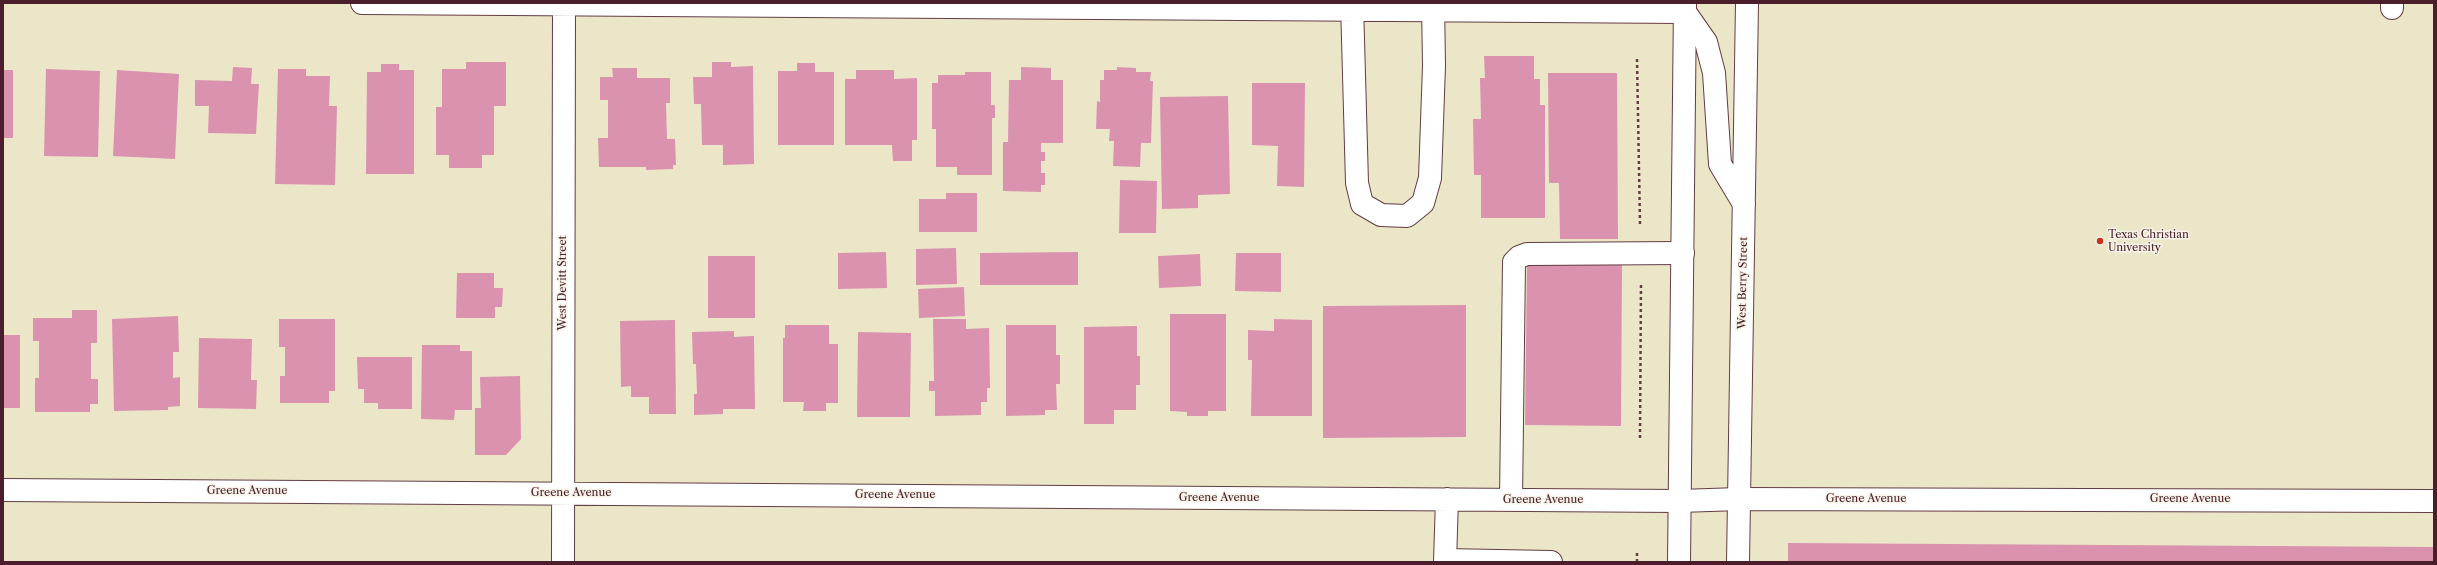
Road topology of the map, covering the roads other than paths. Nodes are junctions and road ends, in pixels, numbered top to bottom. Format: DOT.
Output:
graph roads {
  1 [pos="362,3"];
  2 [pos="1747,3"];
  3 [pos="564,4"];
  4 [pos="1352,6"];
  5 [pos="1433,6"];
  6 [pos="1559,7"];
  7 [pos="1685,8"];
  8 [pos="1744,204"];
  9 [pos="1683,253"];
  10 [pos="3,490"];
  11 [pos="563,493"];
  12 [pos="1447,499"];
  13 [pos="1739,499"];
  14 [pos="1510,500"];
  15 [pos="2434,500"];
  16 [pos="1680,501"];
  17 [pos="1445,561"];
  18 [pos="563,562"];
  19 [pos="1551,562"];
  20 [pos="1679,562"];
  21 [pos="1738,562"];
  1 -- 3 [label="street"];
  2 -- 8 [label="street, West Berry Street"];
  3 -- 4 [label="street"];
  3 -- 11 [label="street, West Devitt Street"];
  4 -- 5 [label="street"];
  4 -- 5 [label="street"];
  5 -- 6 [label="street"];
  6 -- 7 [label="street"];
  7 -- 8 [label="street"];
  7 -- 9 [label="street"];
  8 -- 13 [label="street, West Berry Street"];
  9 -- 14 [label="street"];
  9 -- 16 [label="street"];
  10 -- 11 [label="street, Greene Avenue"];
  11 -- 12 [label="street, Greene Avenue"];
  11 -- 18 [label="street, West Devitt Street"];
  12 -- 14 [label="street, Greene Avenue"];
  12 -- 17 [label="street"];
  13 -- 15 [label="street, Greene Avenue"];
  13 -- 16 [label="street, Greene Avenue"];
  13 -- 21 [label="street, West Berry Street"];
  14 -- 16 [label="street, Greene Avenue"];
  16 -- 20 [label="street"];
  17 -- 19 [label="street"];
}
